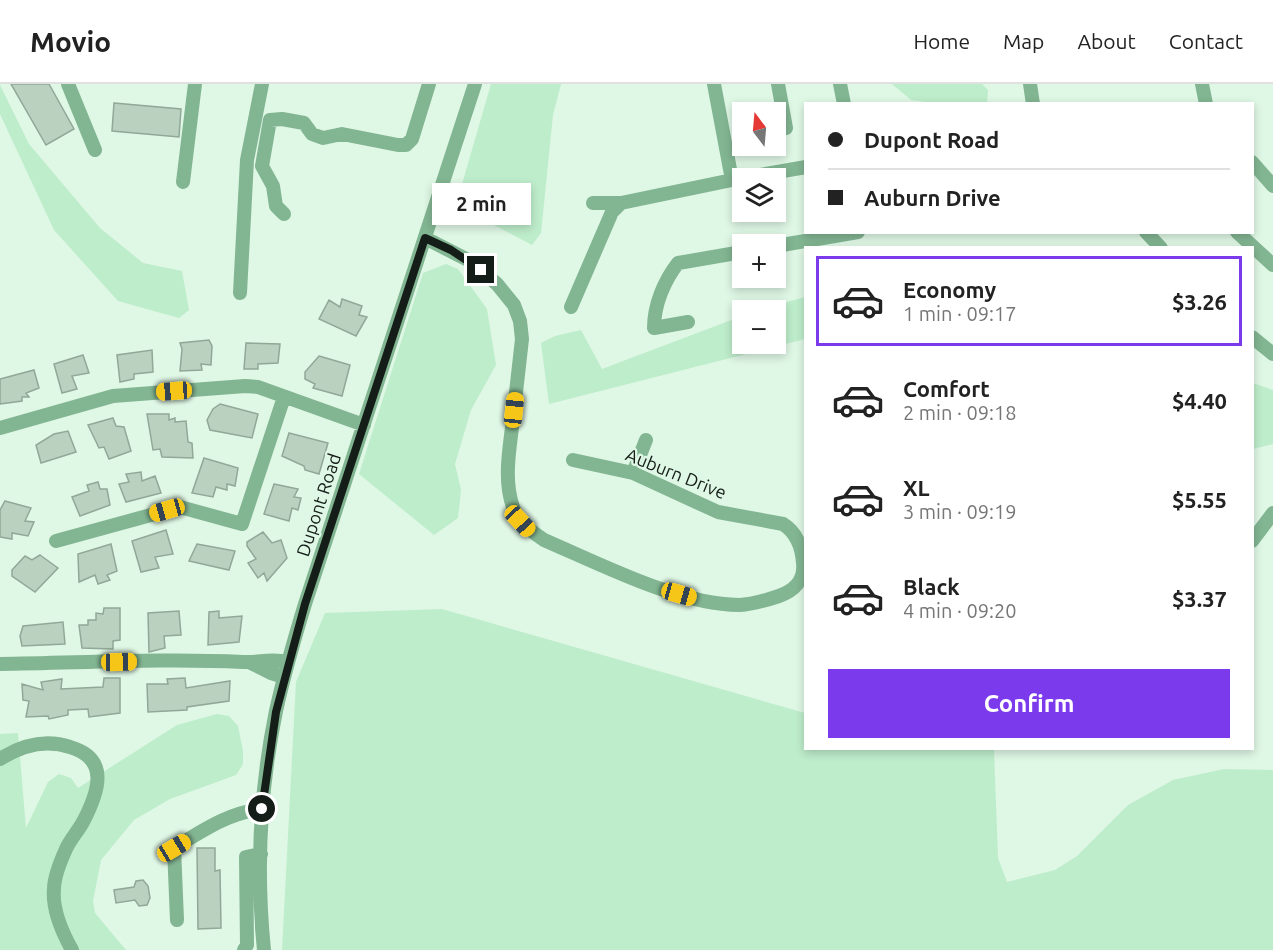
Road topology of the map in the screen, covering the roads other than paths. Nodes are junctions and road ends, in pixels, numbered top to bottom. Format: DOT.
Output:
graph roads {
  1 [pos="68,84"];
  2 [pos="195,84"];
  3 [pos="262,84"];
  4 [pos="429,84"];
  5 [pos="475,84"];
  6 [pos="714,84"];
  7 [pos="778,84"];
  8 [pos="840,84"];
  9 [pos="1030,84"];
  10 [pos="1202,84"];
  11 [pos="781,102"];
  12 [pos="844,102"];
  13 [pos="1033,102"];
  14 [pos="1206,102"];
  15 [pos="95,150"];
  16 [pos="1254,164"];
  17 [pos="804,167"];
  18 [pos="786,171"];
  19 [pos="732,180"];
  20 [pos="183,182"];
  21 [pos="1273,186"];
  22 [pos="621,202"];
  23 [pos="593,203"];
  24 [pos="284,214"];
  25 [pos="846,234"];
  26 [pos="1148,234"];
  27 [pos="1239,234"];
  28 [pos="425,238"];
  29 [pos="786,244"];
  30 [pos="1159,246"];
  31 [pos="1252,246"];
  32 [pos="1254,248"];
  33 [pos="732,254"];
  34 [pos="1273,265"];
  35 [pos="240,294"];
  36 [pos="571,307"];
  37 [pos="688,322"];
  38 [pos="1254,339"];
  39 [pos="1273,354"];
  40 [pos="284,397"];
  41 [pos="364,425"];
  42 [pos="0,429"];
  43 [pos="646,440"];
  44 [pos="573,460"];
  45 [pos="633,473"];
  46 [pos="1273,513"];
  47 [pos="1254,538"];
  48 [pos="56,541"];
  49 [pos="288,662"];
  50 [pos="251,663"];
  51 [pos="0,664"];
  52 [pos="284,677"];
  53 [pos="0,759"];
  54 [pos="262,809"];
  55 [pos="261,854"];
  56 [pos="177,920"];
  57 [pos="245,947"];
  58 [pos="72,950"];
  59 [pos="264,950"];
  1 -- 15 [label="street"];
  2 -- 20 [label="street"];
  3 -- 35 [label="street"];
  4 -- 24 [label="street"];
  5 -- 28 [label="street, Dupont Road"];
  6 -- 19 [label="street"];
  7 -- 11 [label="street"];
  8 -- 12 [label="street"];
  9 -- 13 [label="street"];
  10 -- 14 [label="street"];
  16 -- 21 [label="street"];
  17 -- 18 [label="street"];
  19 -- 22 [label="street"];
  22 -- 23 [label="street"];
  22 -- 36 [label="street"];
  25 -- 29 [label="street"];
  26 -- 30 [label="street"];
  27 -- 31 [label="street"];
  28 -- 41 [label="street, Dupont Road"];
  28 -- 45 [label="street, Auburn Drive"];
  32 -- 34 [label="street"];
  33 -- 37 [label="street"];
  38 -- 39 [label="street"];
  40 -- 41 [label="street"];
  40 -- 42 [label="street"];
  40 -- 48 [label="street"];
  41 -- 49 [label="street, Dupont Road"];
  43 -- 45 [label="street"];
  44 -- 45 [label="street, Auburn Drive"];
  46 -- 47 [label="street"];
  49 -- 50 [label="street"];
  49 -- 52 [label="street, Dupont Road"];
  50 -- 51 [label="street"];
  50 -- 52 [label="street"];
  52 -- 54 [label="street, Dupont Road"];
  53 -- 58 [label="street"];
  54 -- 55 [label="street, Dupont Road"];
  54 -- 56 [label="street"];
  55 -- 57 [label="street"];
  55 -- 59 [label="street, Dupont Road"];
}
